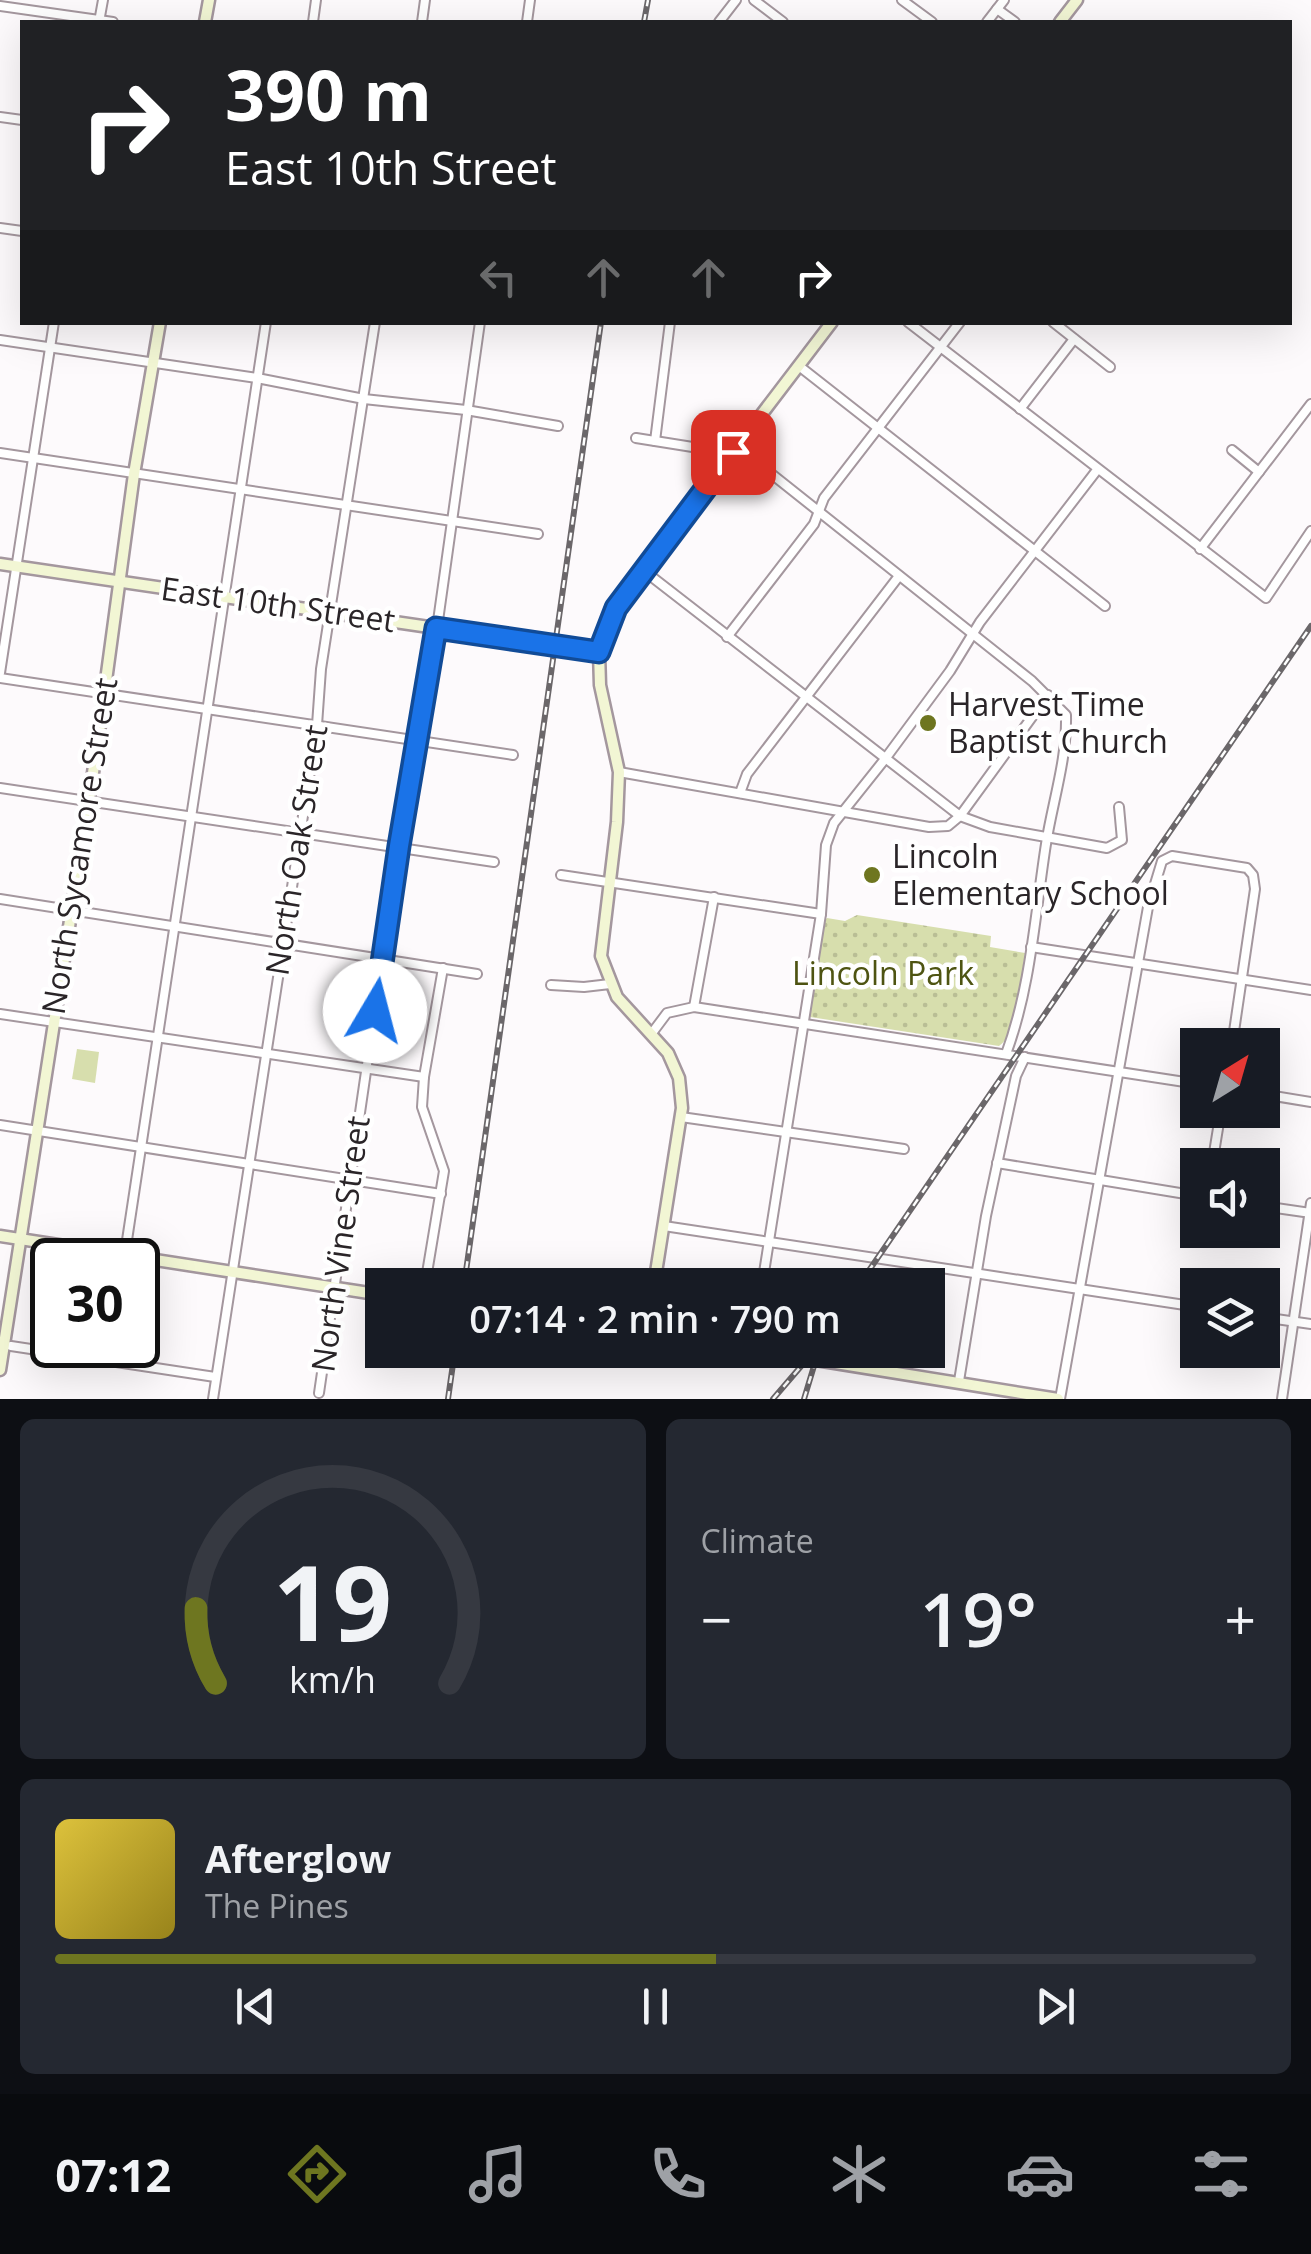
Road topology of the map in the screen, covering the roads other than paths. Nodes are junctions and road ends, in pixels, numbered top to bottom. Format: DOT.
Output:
graph roads {
  1 [pos="736,0"];
  2 [pos="754,0"];
  3 [pos="902,0"];
  4 [pos="1004,0"];
  5 [pos="1077,0"];
  6 [pos="0,6"];
  7 [pos="997,9"];
  8 [pos="87,20"];
  9 [pos="721,20"];
  10 [pos="780,20"];
  11 [pos="929,20"];
  12 [pos="989,20"];
  13 [pos="1012,20"];
  14 [pos="1062,20"];
  15 [pos="54,325"];
  16 [pos="159,325"];
  17 [pos="266,325"];
  18 [pos="375,325"];
  19 [pos="480,325"];
  20 [pos="670,325"];
  21 [pos="830,325"];
  22 [pos="912,325"];
  23 [pos="958,325"];
  24 [pos="1057,325"];
  25 [pos="1074,339"];
  26 [pos="0,340"];
  27 [pos="50,348"];
  28 [pos="941,348"];
  29 [pos="153,363"];
  30 [pos="798,366"];
  31 [pos="1110,367"];
  32 [pos="257,378"];
  33 [pos="364,399"];
  34 [pos="1311,404"];
  35 [pos="1020,409"];
  36 [pos="466,410"];
  37 [pos="558,426"];
  38 [pos="878,429"];
  39 [pos="636,438"];
  40 [pos="655,441"];
  41 [pos="1232,450"];
  42 [pos="733,452"];
  43 [pos="0,453"];
  44 [pos="32,458"];
  45 [pos="1097,470"];
  46 [pos="1259,472"];
  47 [pos="134,474"];
  48 [pos="240,490"];
  49 [pos="346,507"];
  50 [pos="818,511"];
  51 [pos="450,520"];
  52 [pos="1311,531"];
  53 [pos="538,534"];
  54 [pos="1200,549"];
  55 [pos="1034,552"];
  56 [pos="0,564"];
  57 [pos="16,566"];
  58 [pos="643,570"];
  59 [pos="899,576"];
  60 [pos="120,582"];
  61 [pos="224,595"];
  62 [pos="1104,606"];
  63 [pos="330,613"];
  64 [pos="436,628"];
  65 [pos="973,635"];
  66 [pos="727,638"];
  67 [pos="599,652"];
  68 [pos="0,675"];
  69 [pos="104,694"];
  70 [pos="1048,695"];
  71 [pos="806,698"];
  72 [pos="207,709"];
  73 [pos="317,725"];
  74 [pos="417,740"];
  75 [pos="513,755"];
  76 [pos="886,760"];
  77 [pos="619,772"];
  78 [pos="0,788"];
  79 [pos="740,792"];
  80 [pos="88,802"];
  81 [pos="1118,807"];
  82 [pos="842,810"];
  83 [pos="960,816"];
  84 [pos="191,817"];
  85 [pos="300,832"];
  86 [pos="1047,838"];
  87 [pos="399,846"];
  88 [pos="494,862"];
  89 [pos="561,875"];
  90 [pos="608,881"];
  91 [pos="0,898"];
  92 [pos="714,898"];
  93 [pos="70,909"];
  94 [pos="820,914"];
  95 [pos="174,925"];
  96 [pos="284,941"];
  97 [pos="1031,947"];
  98 [pos="383,958"];
  99 [pos="1138,964"];
  100 [pos="444,968"];
  101 [pos="477,974"];
  102 [pos="1242,979"];
  103 [pos="610,984"];
  104 [pos="551,985"];
  105 [pos="1311,990"];
  106 [pos="694,1007"];
  107 [pos="0,1014"];
  108 [pos="54,1022"];
  109 [pos="802,1023"];
  110 [pos="1235,1028"];
  111 [pos="652,1033"];
  112 [pos="157,1037"];
  113 [pos="266,1054"];
  114 [pos="1006,1054"];
  115 [pos="1024,1057"];
  116 [pos="367,1068"];
  117 [pos="1121,1072"];
  118 [pos="424,1077"];
  119 [pos="1180,1081"];
  120 [pos="1280,1097"];
  121 [pos="1311,1102"];
  122 [pos="680,1117"];
  123 [pos="0,1125"];
  124 [pos="38,1130"];
  125 [pos="786,1130"];
  126 [pos="140,1146"];
  127 [pos="904,1149"];
  128 [pos="249,1163"];
  129 [pos="998,1164"];
  130 [pos="350,1179"];
  131 [pos="1100,1180"];
  132 [pos="1180,1193"];
  133 [pos="441,1194"];
  134 [pos="1280,1207"];
  135 [pos="1310,1209"];
  136 [pos="664,1226"];
  137 [pos="0,1236"];
  138 [pos="128,1238"];
  139 [pos="21,1240"];
  140 [pos="30,1242"];
  141 [pos="769,1242"];
  142 [pos="160,1263"];
  143 [pos="428,1268"];
  144 [pos="657,1268"];
  145 [pos="765,1268"];
  146 [pos="232,1272"];
  147 [pos="977,1274"];
  148 [pos="334,1288"];
  149 [pos="1080,1289"];
  150 [pos="365,1293"];
  151 [pos="1180,1304"];
  152 [pos="1280,1320"];
  153 [pos="1293,1322"];
  154 [pos="1311,1324"];
  155 [pos="12,1346"];
  156 [pos="30,1349"];
  157 [pos="159,1368"];
  158 [pos="873,1368"];
  159 [pos="0,1370"];
  160 [pos="215,1377"];
  161 [pos="959,1381"];
  162 [pos="319,1394"];
  163 [pos="210,1399"];
  164 [pos="1059,1399"];
  165 [pos="1282,1399"];
  1 -- 9 [label="street"];
  2 -- 10 [label="street"];
  3 -- 11 [label="street"];
  4 -- 7 [label="street"];
  5 -- 14 [label="main road"];
  6 -- 8 [label="street"];
  7 -- 12 [label="street"];
  7 -- 13 [label="street"];
  15 -- 27 [label="street"];
  16 -- 29 [label="main road, North Sycamore Street"];
  17 -- 32 [label="street"];
  18 -- 33 [label="street, North Oak Street"];
  19 -- 36 [label="street, North Vine Street"];
  20 -- 40 [label="street"];
  21 -- 30 [label="main road"];
  22 -- 28 [label="street"];
  23 -- 28 [label="street"];
  24 -- 25 [label="street"];
  25 -- 31 [label="street"];
  25 -- 35 [label="street"];
  26 -- 27 [label="street"];
  27 -- 29 [label="street"];
  27 -- 44 [label="street"];
  28 -- 35 [label="street"];
  28 -- 38 [label="street"];
  29 -- 32 [label="street"];
  29 -- 47 [label="main road, North Sycamore Street"];
  30 -- 38 [label="street"];
  30 -- 42 [label="main road"];
  32 -- 33 [label="street"];
  32 -- 48 [label="street"];
  33 -- 36 [label="street"];
  33 -- 49 [label="street, North Oak Street"];
  34 -- 46 [label="street"];
  35 -- 45 [label="street"];
  36 -- 37 [label="street"];
  36 -- 51 [label="street, North Vine Street"];
  38 -- 50 [label="street"];
  38 -- 55 [label="street"];
  39 -- 40 [label="street"];
  40 -- 42 [label="street"];
  41 -- 46 [label="street"];
  42 -- 50 [label="street"];
  42 -- 58 [label="main road"];
  43 -- 44 [label="street"];
  44 -- 47 [label="street"];
  44 -- 57 [label="street"];
  45 -- 54 [label="street"];
  45 -- 55 [label="street"];
  46 -- 54 [label="street"];
  47 -- 48 [label="street"];
  47 -- 60 [label="main road, North Sycamore Street"];
  48 -- 49 [label="street"];
  48 -- 61 [label="street"];
  49 -- 51 [label="street"];
  49 -- 63 [label="street, North Oak Street"];
  50 -- 59 [label="street"];
  50 -- 66 [label="street"];
  51 -- 53 [label="street"];
  51 -- 64 [label="street, North Vine Street"];
  52 -- 54 [label="street"];
  55 -- 62 [label="street"];
  55 -- 65 [label="street"];
  56 -- 57 [label="main road, East 10th Street"];
  57 -- 60 [label="main road, East 10th Street"];
  57 -- 68 [label="street"];
  58 -- 66 [label="street"];
  58 -- 67 [label="main road"];
  59 -- 65 [label="street"];
  59 -- 71 [label="street"];
  60 -- 61 [label="main road, East 10th Street"];
  60 -- 69 [label="main road, North Sycamore Street"];
  61 -- 63 [label="main road, East 10th Street"];
  61 -- 72 [label="street"];
  63 -- 64 [label="main road, East 10th Street"];
  63 -- 73 [label="street, North Oak Street"];
  64 -- 67 [label="main road, East 10th Street"];
  64 -- 74 [label="street, North Vine Street"];
  65 -- 70 [label="street"];
  65 -- 76 [label="street"];
  66 -- 71 [label="street"];
  67 -- 77 [label="main road"];
  68 -- 69 [label="street"];
  69 -- 72 [label="street"];
  69 -- 80 [label="main road, North Sycamore Street"];
  70 -- 83 [label="street"];
  70 -- 86 [label="street"];
  71 -- 76 [label="street"];
  71 -- 79 [label="street"];
  72 -- 73 [label="street"];
  72 -- 84 [label="street"];
  73 -- 74 [label="street"];
  73 -- 85 [label="street, North Oak Street"];
  74 -- 75 [label="street"];
  74 -- 87 [label="street, North Vine Street"];
  76 -- 82 [label="street"];
  76 -- 83 [label="street"];
  77 -- 79 [label="street"];
  77 -- 90 [label="main road"];
  78 -- 80 [label="street"];
  79 -- 82 [label="street"];
  80 -- 84 [label="street"];
  80 -- 93 [label="main road, North Sycamore Street"];
  81 -- 86 [label="street"];
  82 -- 83 [label="street"];
  82 -- 94 [label="street"];
  83 -- 86 [label="street"];
  84 -- 85 [label="street"];
  84 -- 95 [label="street"];
  85 -- 87 [label="street"];
  85 -- 96 [label="street, North Oak Street"];
  86 -- 97 [label="street"];
  87 -- 88 [label="street"];
  87 -- 98 [label="street, North Vine Street"];
  89 -- 90 [label="street"];
  90 -- 92 [label="street"];
  90 -- 103 [label="main road"];
  91 -- 93 [label="street"];
  92 -- 94 [label="street"];
  92 -- 106 [label="street"];
  93 -- 95 [label="street"];
  93 -- 108 [label="main road, North Sycamore Street"];
  94 -- 109 [label="street"];
  95 -- 96 [label="street"];
  95 -- 112 [label="street"];
  96 -- 98 [label="street"];
  96 -- 113 [label="street, North Oak Street"];
  97 -- 99 [label="street"];
  97 -- 114 [label="street"];
  98 -- 100 [label="street"];
  98 -- 116 [label="street, North Vine Street"];
  99 -- 102 [label="street"];
  99 -- 102 [label="street"];
  99 -- 117 [label="street"];
  100 -- 101 [label="street"];
  100 -- 118 [label="street"];
  102 -- 105 [label="street"];
  102 -- 110 [label="street"];
  103 -- 104 [label="street"];
  103 -- 111 [label="main road"];
  106 -- 109 [label="street"];
  106 -- 111 [label="street"];
  107 -- 108 [label="street"];
  108 -- 112 [label="street"];
  108 -- 124 [label="main road, North Sycamore Street"];
  109 -- 114 [label="street"];
  109 -- 125 [label="street"];
  111 -- 122 [label="main road"];
  112 -- 113 [label="street"];
  112 -- 126 [label="street"];
  113 -- 116 [label="street"];
  113 -- 128 [label="street, North Oak Street"];
  114 -- 115 [label="street"];
  115 -- 117 [label="street"];
  115 -- 129 [label="street"];
  116 -- 118 [label="street"];
  116 -- 130 [label="street, North Vine Street"];
  117 -- 119 [label="street"];
  117 -- 131 [label="street"];
  118 -- 133 [label="street"];
  120 -- 121 [label="street"];
  122 -- 125 [label="street"];
  122 -- 136 [label="main road"];
  123 -- 124 [label="street"];
  124 -- 126 [label="street"];
  124 -- 139 [label="main road, North Sycamore Street"];
  125 -- 127 [label="street"];
  125 -- 141 [label="street"];
  126 -- 128 [label="street"];
  126 -- 138 [label="street"];
  128 -- 130 [label="street"];
  128 -- 146 [label="street, North Oak Street"];
  129 -- 131 [label="street"];
  129 -- 147 [label="street"];
  130 -- 133 [label="street"];
  130 -- 148 [label="street, North Vine Street"];
  131 -- 132 [label="street"];
  131 -- 149 [label="street"];
  133 -- 143 [label="street"];
  134 -- 135 [label="street"];
  135 -- 153 [label="street"];
  136 -- 141 [label="street"];
  136 -- 144 [label="main road"];
  137 -- 139 [label="main road"];
  139 -- 140 [label="main road"];
  139 -- 159 [label="main road, North Sycamore Street"];
  141 -- 145 [label="street"];
  141 -- 147 [label="street"];
  142 -- 146 [label="main road"];
  146 -- 148 [label="main road"];
  146 -- 160 [label="street, North Oak Street"];
  147 -- 149 [label="street"];
  147 -- 161 [label="street"];
  148 -- 150 [label="main road"];
  148 -- 162 [label="street, North Vine Street"];
  149 -- 151 [label="street"];
  149 -- 164 [label="street"];
  152 -- 153 [label="street"];
  153 -- 154 [label="street"];
  153 -- 165 [label="street"];
  155 -- 156 [label="street"];
  157 -- 160 [label="street"];
  158 -- 161 [label="main road"];
  160 -- 163 [label="street, North Oak Street"];
  161 -- 164 [label="main road"];
}
